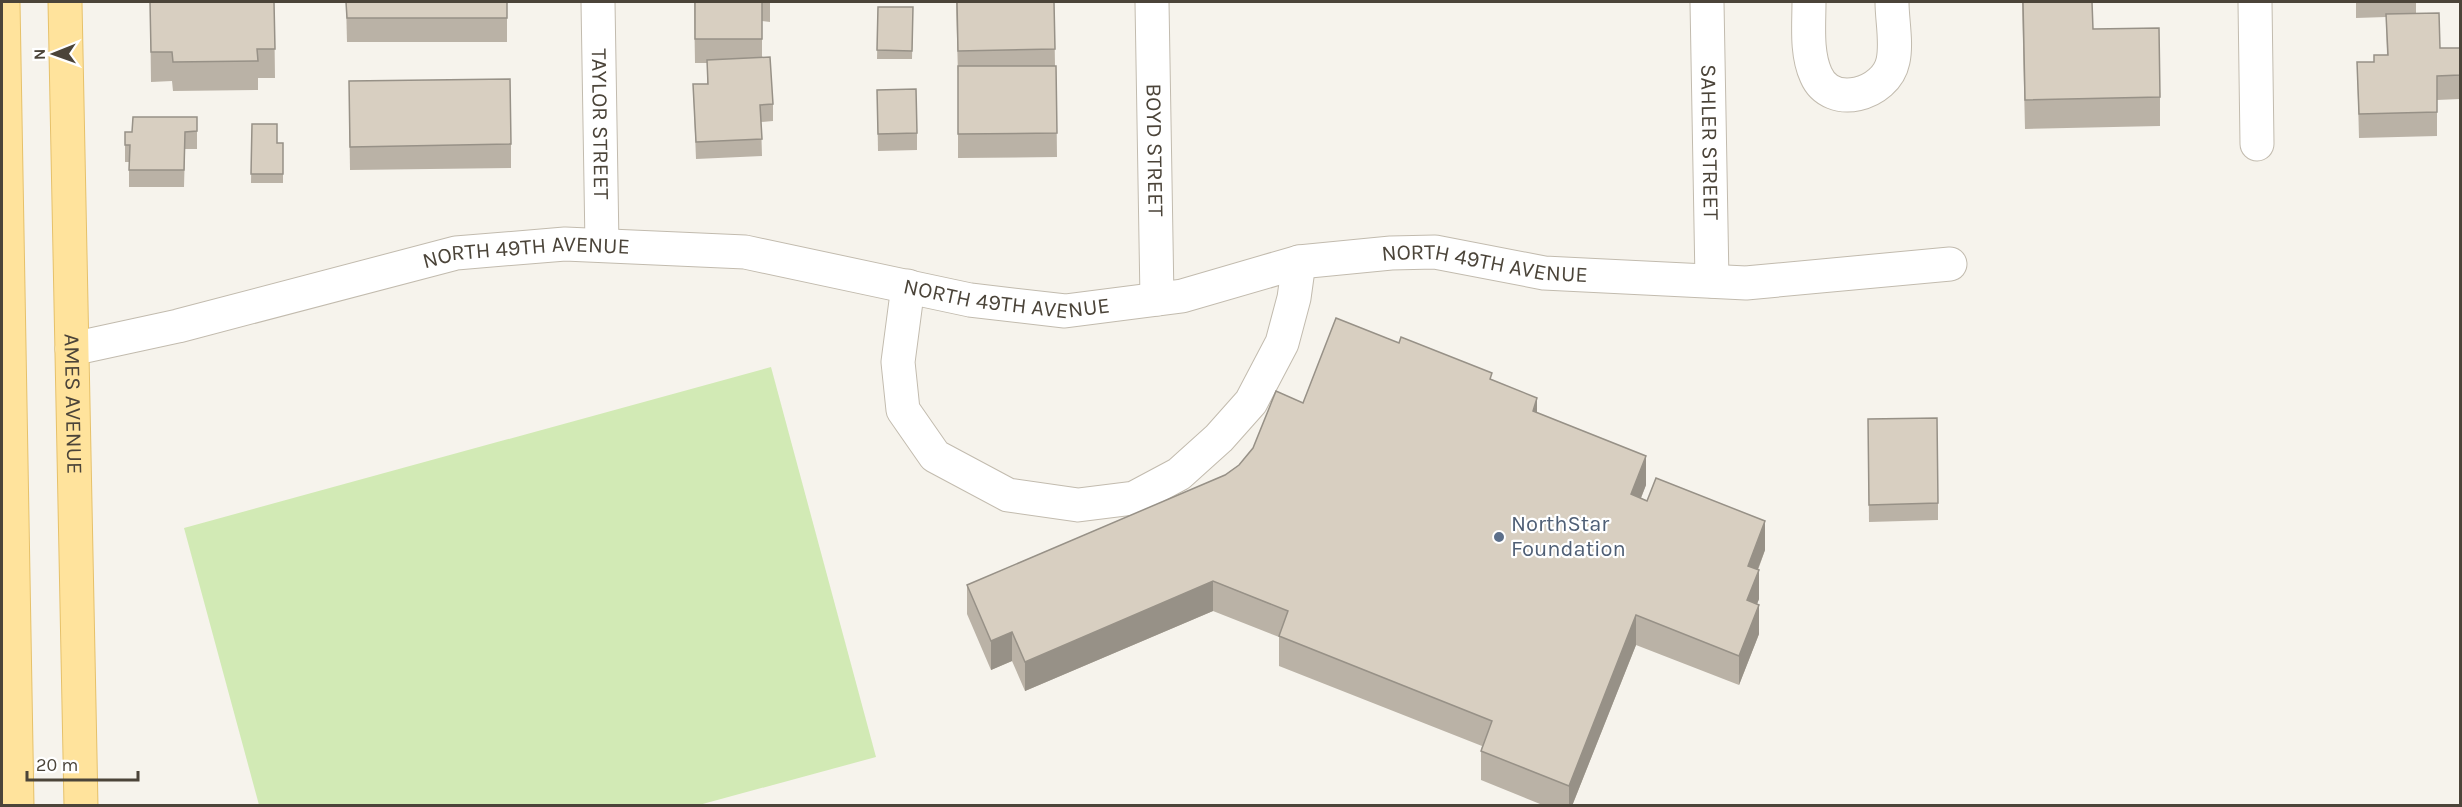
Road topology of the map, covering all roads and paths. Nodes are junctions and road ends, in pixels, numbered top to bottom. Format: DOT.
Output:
graph roads {
  1 [pos="3,2"];
  2 [pos="65,2"];
  3 [pos="598,2"];
  4 [pos="1152,2"];
  5 [pos="1707,2"];
  6 [pos="1809,2"];
  7 [pos="1892,2"];
  8 [pos="2255,2"];
  9 [pos="2256,144"];
  10 [pos="4,206"];
  11 [pos="602,245"];
  12 [pos="1299,262"];
  13 [pos="1950,264"];
  14 [pos="1712,281"];
  15 [pos="908,286"];
  16 [pos="1156,299"];
  17 [pos="5,312"];
  18 [pos="72,349"];
  19 [pos="17,806"];
  20 [pos="81,806"];
  1 -- 10 [label="main road"];
  2 -- 18 [label="main road, AMES AVENUE"];
  3 -- 11 [label="street, TAYLOR STREET"];
  4 -- 16 [label="street, BOYD STREET"];
  5 -- 14 [label="street, SAHLER STREET"];
  6 -- 7 [label="street"];
  8 -- 9 [label="street"];
  10 -- 17 [label="main road"];
  11 -- 15 [label="street, NORTH 49TH AVENUE"];
  11 -- 18 [label="street, NORTH 49TH AVENUE"];
  12 -- 14 [label="street, NORTH 49TH AVENUE"];
  12 -- 15 [label="street"];
  12 -- 16 [label="street, NORTH 49TH AVENUE"];
  13 -- 14 [label="street, NORTH 49TH AVENUE"];
  15 -- 16 [label="street, NORTH 49TH AVENUE"];
  17 -- 19 [label="main road"];
  18 -- 20 [label="main road, AMES AVENUE"];
}
